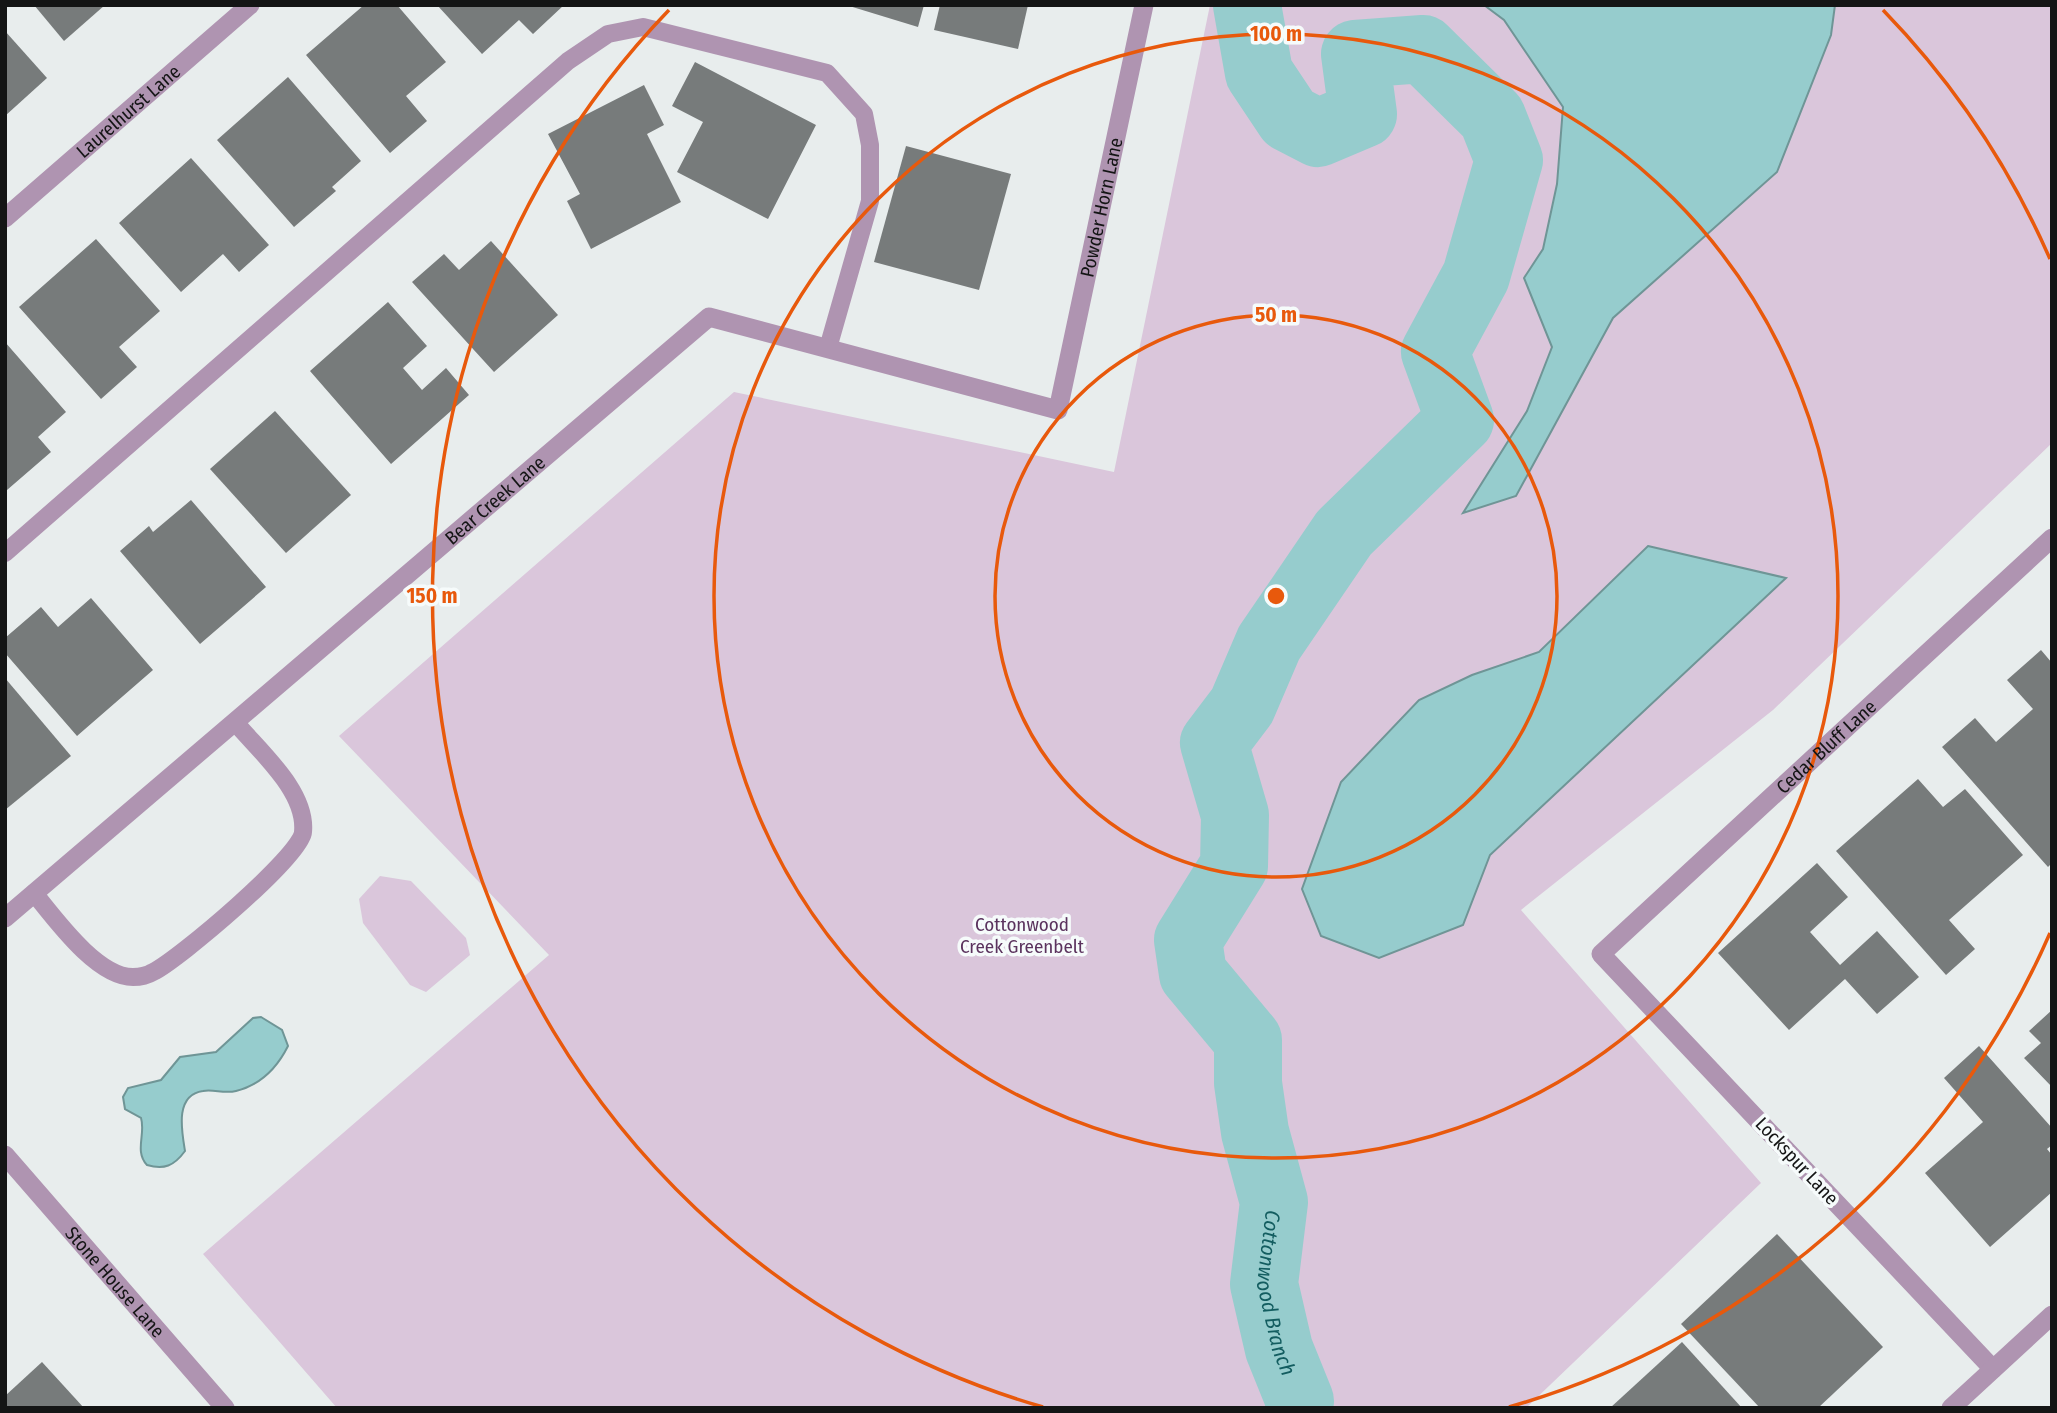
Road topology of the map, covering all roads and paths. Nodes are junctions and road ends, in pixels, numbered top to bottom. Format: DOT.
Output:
graph roads {
  1 [pos="250,5"];
  2 [pos="1144,5"];
  3 [pos="5,218"];
  4 [pos="828,348"];
  5 [pos="1058,410"];
  6 [pos="2052,538"];
  7 [pos="5,553"];
  8 [pos="235,722"];
  9 [pos="34,893"];
  10 [pos="5,918"];
  11 [pos="1601,954"];
  12 [pos="5,1155"];
  13 [pos="2052,1315"];
  14 [pos="1993,1369"];
  15 [pos="225,1408"];
  16 [pos="1951,1408"];
  1 -- 3 [label="street, Laurelhurst Lane"];
  2 -- 5 [label="street, Powder Horn Lane"];
  4 -- 5 [label="street, Bear Creek Lane"];
  4 -- 7 [label="lane"];
  4 -- 8 [label="street, Bear Creek Lane"];
  6 -- 11 [label="street, Cedar Bluff Lane"];
  8 -- 9 [label="street, Bear Creek Lane"];
  8 -- 9 [label="lane"];
  9 -- 10 [label="street, Bear Creek Lane"];
  11 -- 14 [label="street, Lockspur Lane"];
  12 -- 15 [label="street, Stone House Lane"];
  13 -- 14 [label="street"];
  14 -- 16 [label="street"];
}
